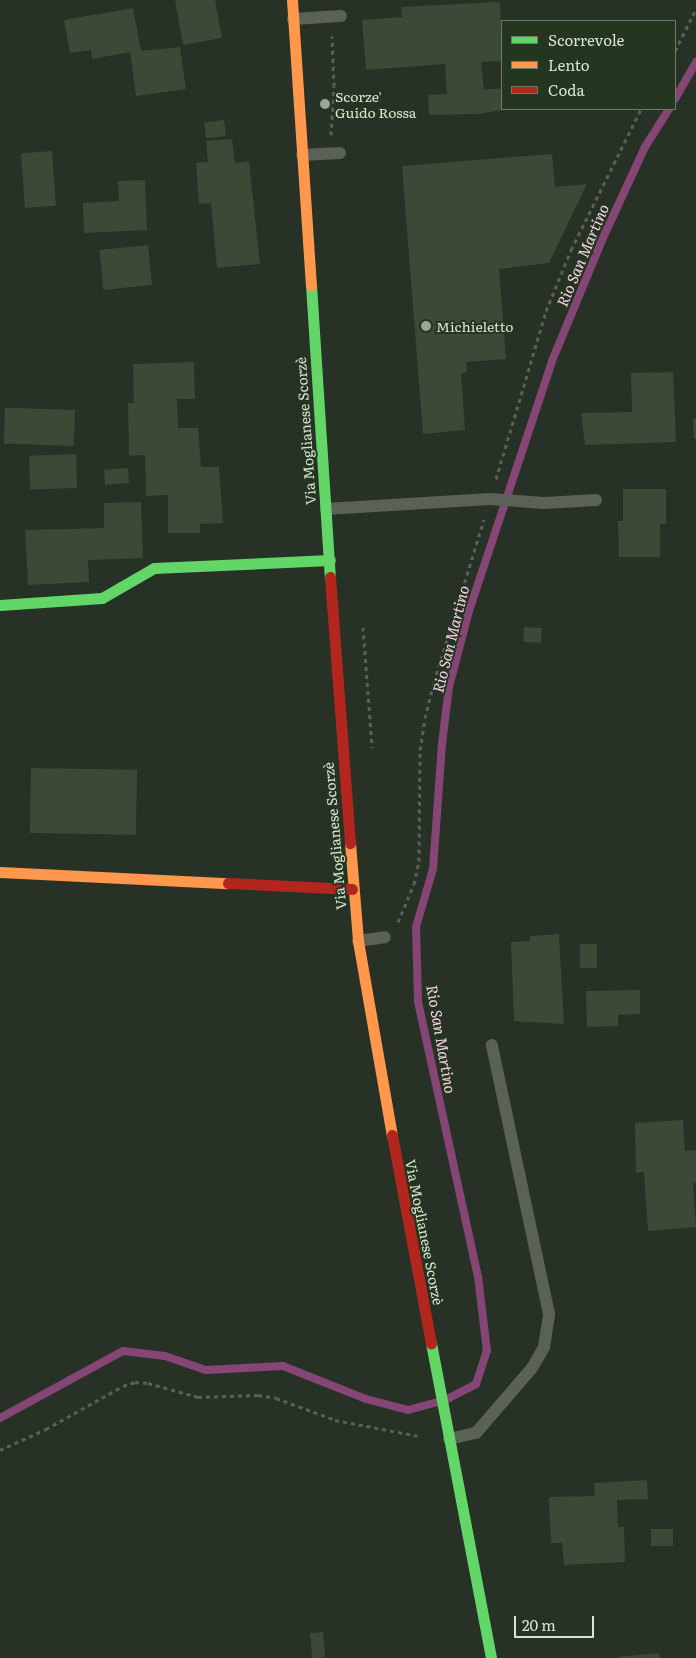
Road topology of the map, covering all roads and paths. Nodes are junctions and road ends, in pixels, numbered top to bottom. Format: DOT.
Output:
graph roads {
  1 [pos="292,0"];
  2 [pos="696,9"];
  3 [pos="336,16"];
  4 [pos="293,19"];
  5 [pos="676,49"];
  6 [pos="335,153"];
  7 [pos="302,155"];
  8 [pos="596,500"];
  9 [pos="326,509"];
  10 [pos="330,560"];
  11 [pos="0,605"];
  12 [pos="363,624"];
  13 [pos="372,751"];
  14 [pos="0,872"];
  15 [pos="352,889"];
  16 [pos="385,937"];
  17 [pos="358,941"];
  18 [pos="492,1045"];
  19 [pos="412,1435"];
  20 [pos="449,1439"];
  21 [pos="0,1450"];
  22 [pos="491,1658"];
  1 -- 4 [label="main road, Via Moglianese Scorzè"];
  2 -- 5 [label="path"];
  3 -- 4 [label="lane"];
  3 -- 6 [label="path"];
  4 -- 7 [label="main road, Via Moglianese Scorzè"];
  6 -- 7 [label="lane"];
  7 -- 9 [label="main road, Via Moglianese Scorzè"];
  8 -- 9 [label="lane"];
  9 -- 10 [label="main road, Via Moglianese Scorzè"];
  10 -- 11 [label="main road"];
  10 -- 15 [label="main road, Via Moglianese Scorzè"];
  12 -- 13 [label="path"];
  14 -- 15 [label="main road"];
  15 -- 17 [label="main road, Via Moglianese Scorzè"];
  16 -- 17 [label="lane"];
  17 -- 20 [label="main road, Via Moglianese Scorzè"];
  18 -- 20 [label="lane"];
  19 -- 21 [label="path"];
  20 -- 22 [label="main road, Via Moglianese Scorzè"];
}
